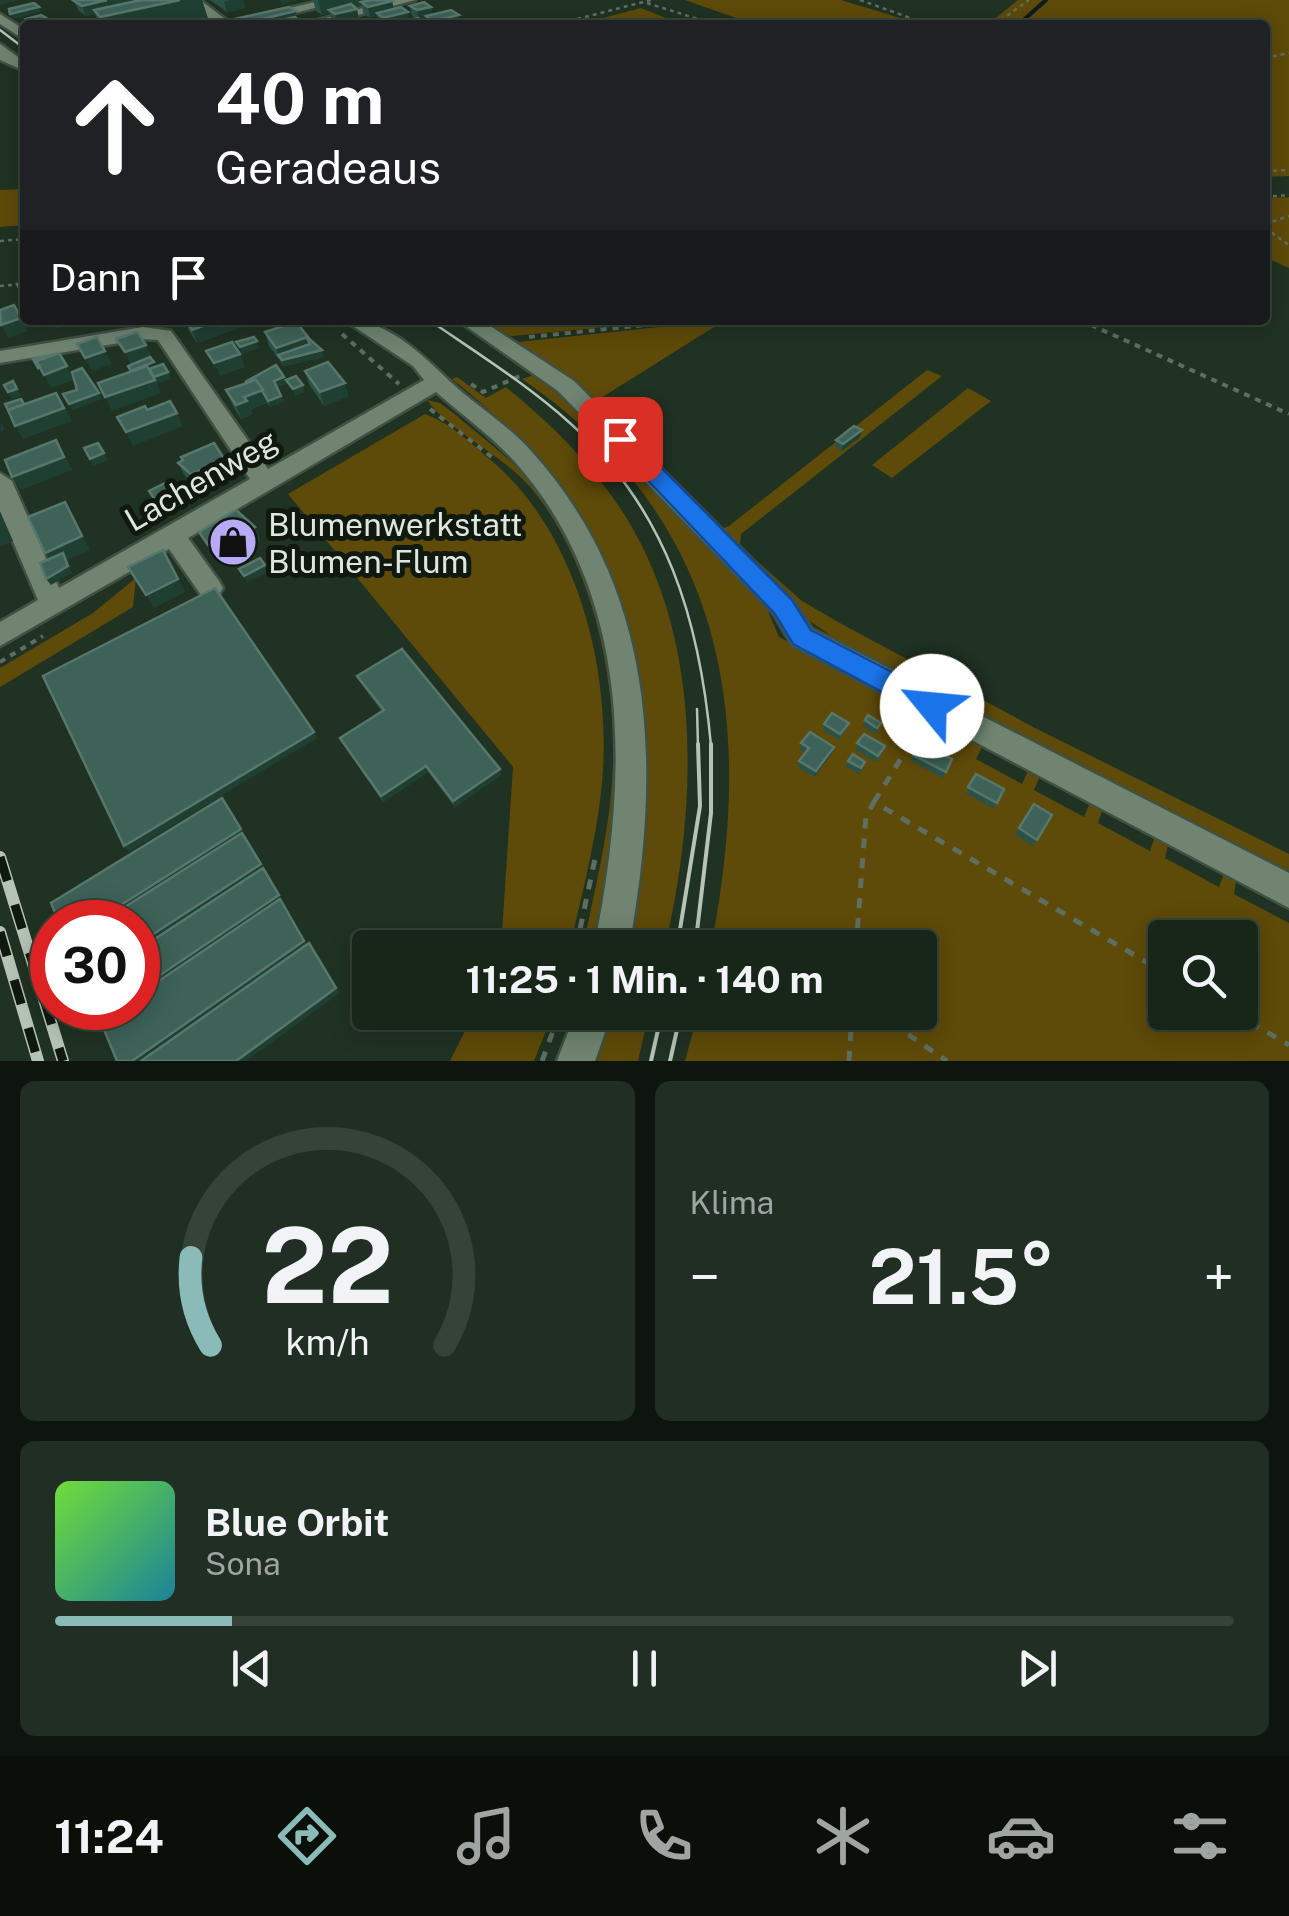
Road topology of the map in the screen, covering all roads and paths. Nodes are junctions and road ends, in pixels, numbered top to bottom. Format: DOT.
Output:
graph roads {
  1 [pos="340,0"];
  2 [pos="408,0"];
  3 [pos="651,0"];
  4 [pos="860,0"];
  5 [pos="1029,0"];
  6 [pos="642,2"];
  7 [pos="189,3"];
  8 [pos="294,10"];
  9 [pos="419,11"];
  10 [pos="219,20"];
  11 [pos="250,20"];
  12 [pos="306,20"];
  13 [pos="327,20"];
  14 [pos="382,20"];
  15 [pos="573,20"];
  16 [pos="701,20"];
  17 [pos="916,20"];
  18 [pos="1001,20"];
  19 [pos="0,46"];
  20 [pos="20,63"];
  21 [pos="333,325"];
  22 [pos="360,325"];
  23 [pos="474,325"];
  24 [pos="650,325"];
  25 [pos="1091,325"];
  26 [pos="500,342"];
  27 [pos="0,357"];
  28 [pos="537,366"];
  29 [pos="470,383"];
  30 [pos="425,388"];
  31 [pos="1289,414"];
  32 [pos="505,468"];
  33 [pos="0,481"];
  34 [pos="264,481"];
  35 [pos="172,534"];
  36 [pos="210,588"];
  37 [pos="56,602"];
  38 [pos="0,636"];
  39 [pos="37,640"];
  40 [pos="0,662"];
  41 [pos="911,740"];
  42 [pos="874,802"];
  43 [pos="598,844"];
  44 [pos="1289,891"];
  45 [pos="580,930"];
  46 [pos="615,930"];
  47 [pos="857,930"];
  48 [pos="1148,962"];
  49 [pos="1258,1027"];
  50 [pos="553,1030"];
  51 [pos="587,1030"];
  52 [pos="851,1030"];
  53 [pos="901,1030"];
  54 [pos="1289,1045"];
  55 [pos="542,1061"];
  56 [pos="576,1061"];
  57 [pos="849,1061"];
  58 [pos="947,1061"];
  1 -- 8 [label="street"];
  2 -- 13 [label="street"];
  3 -- 6 [label="path"];
  4 -- 17 [label="path"];
  5 -- 18 [label="path"];
  6 -- 15 [label="path"];
  6 -- 16 [label="path"];
  7 -- 10 [label="street"];
  8 -- 11 [label="street"];
  8 -- 12 [label="street"];
  9 -- 14 [label="street"];
  19 -- 20 [label="street"];
  21 -- 30 [label="path"];
  22 -- 30 [label="street"];
  23 -- 26 [label="street"];
  24 -- 26 [label="path"];
  25 -- 31 [label="path"];
  26 -- 28 [label="street"];
  27 -- 34 [label="street"];
  28 -- 29 [label="path"];
  28 -- 44 [label="street"];
  30 -- 32 [label="path"];
  30 -- 34 [label="street, Lachenweg"];
  30 -- 46 [label="street"];
  33 -- 37 [label="street"];
  34 -- 35 [label="street, Lachenweg"];
  35 -- 36 [label="street"];
  35 -- 37 [label="street, Lachenweg"];
  37 -- 38 [label="street, Lachenweg"];
  39 -- 40 [label="path"];
  41 -- 42 [label="path"];
  42 -- 47 [label="path"];
  42 -- 48 [label="path"];
  43 -- 45 [label="path"];
  49 -- 54 [label="path"];
  50 -- 55 [label="path"];
  51 -- 56 [label="street"];
  52 -- 57 [label="path"];
  53 -- 58 [label="path"];
}
